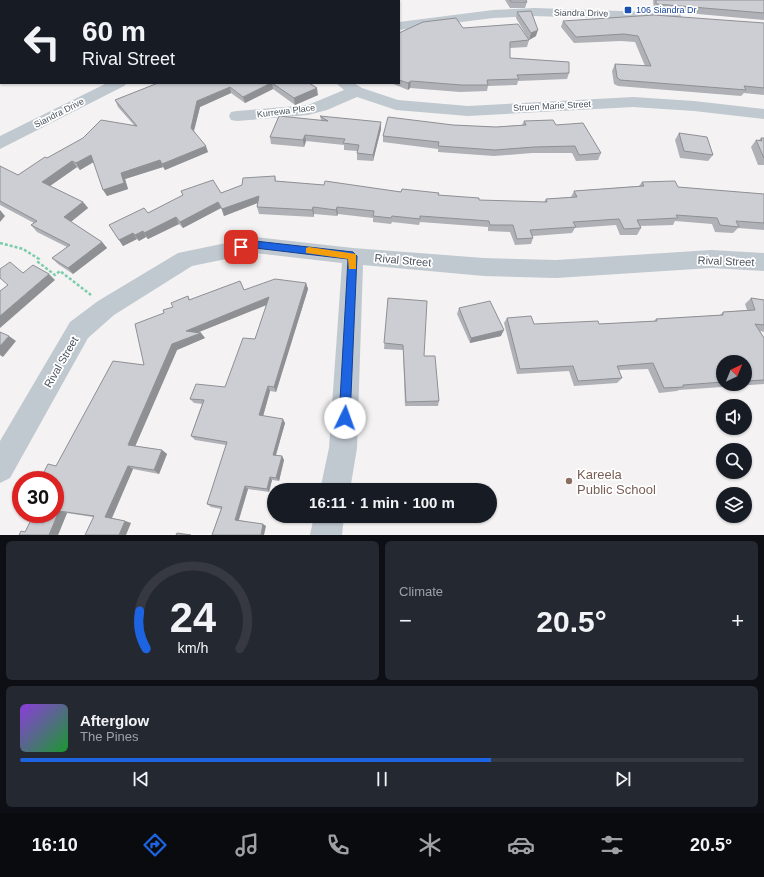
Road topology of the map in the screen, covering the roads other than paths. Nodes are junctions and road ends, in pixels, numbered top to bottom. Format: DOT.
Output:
graph roads {
  1 [pos="691,18"];
  2 [pos="400,26"];
  3 [pos="117,84"];
  4 [pos="350,87"];
  5 [pos="764,114"];
  6 [pos="237,116"];
  7 [pos="0,143"];
  8 [pos="353,256"];
  9 [pos="764,262"];
  10 [pos="0,468"];
  11 [pos="336,483"];
  12 [pos="329,523"];
  13 [pos="326,535"];
  1 -- 2 [label="street, Siandra Drive"];
  3 -- 7 [label="street, Siandra Drive"];
  4 -- 5 [label="street, Struen Marie Street"];
  4 -- 6 [label="street, Kurrewa Place"];
  8 -- 9 [label="street, Rival Street"];
  8 -- 10 [label="street, Rival Street"];
  8 -- 11 [label="street"];
  12 -- 13 [label="street"];
}
